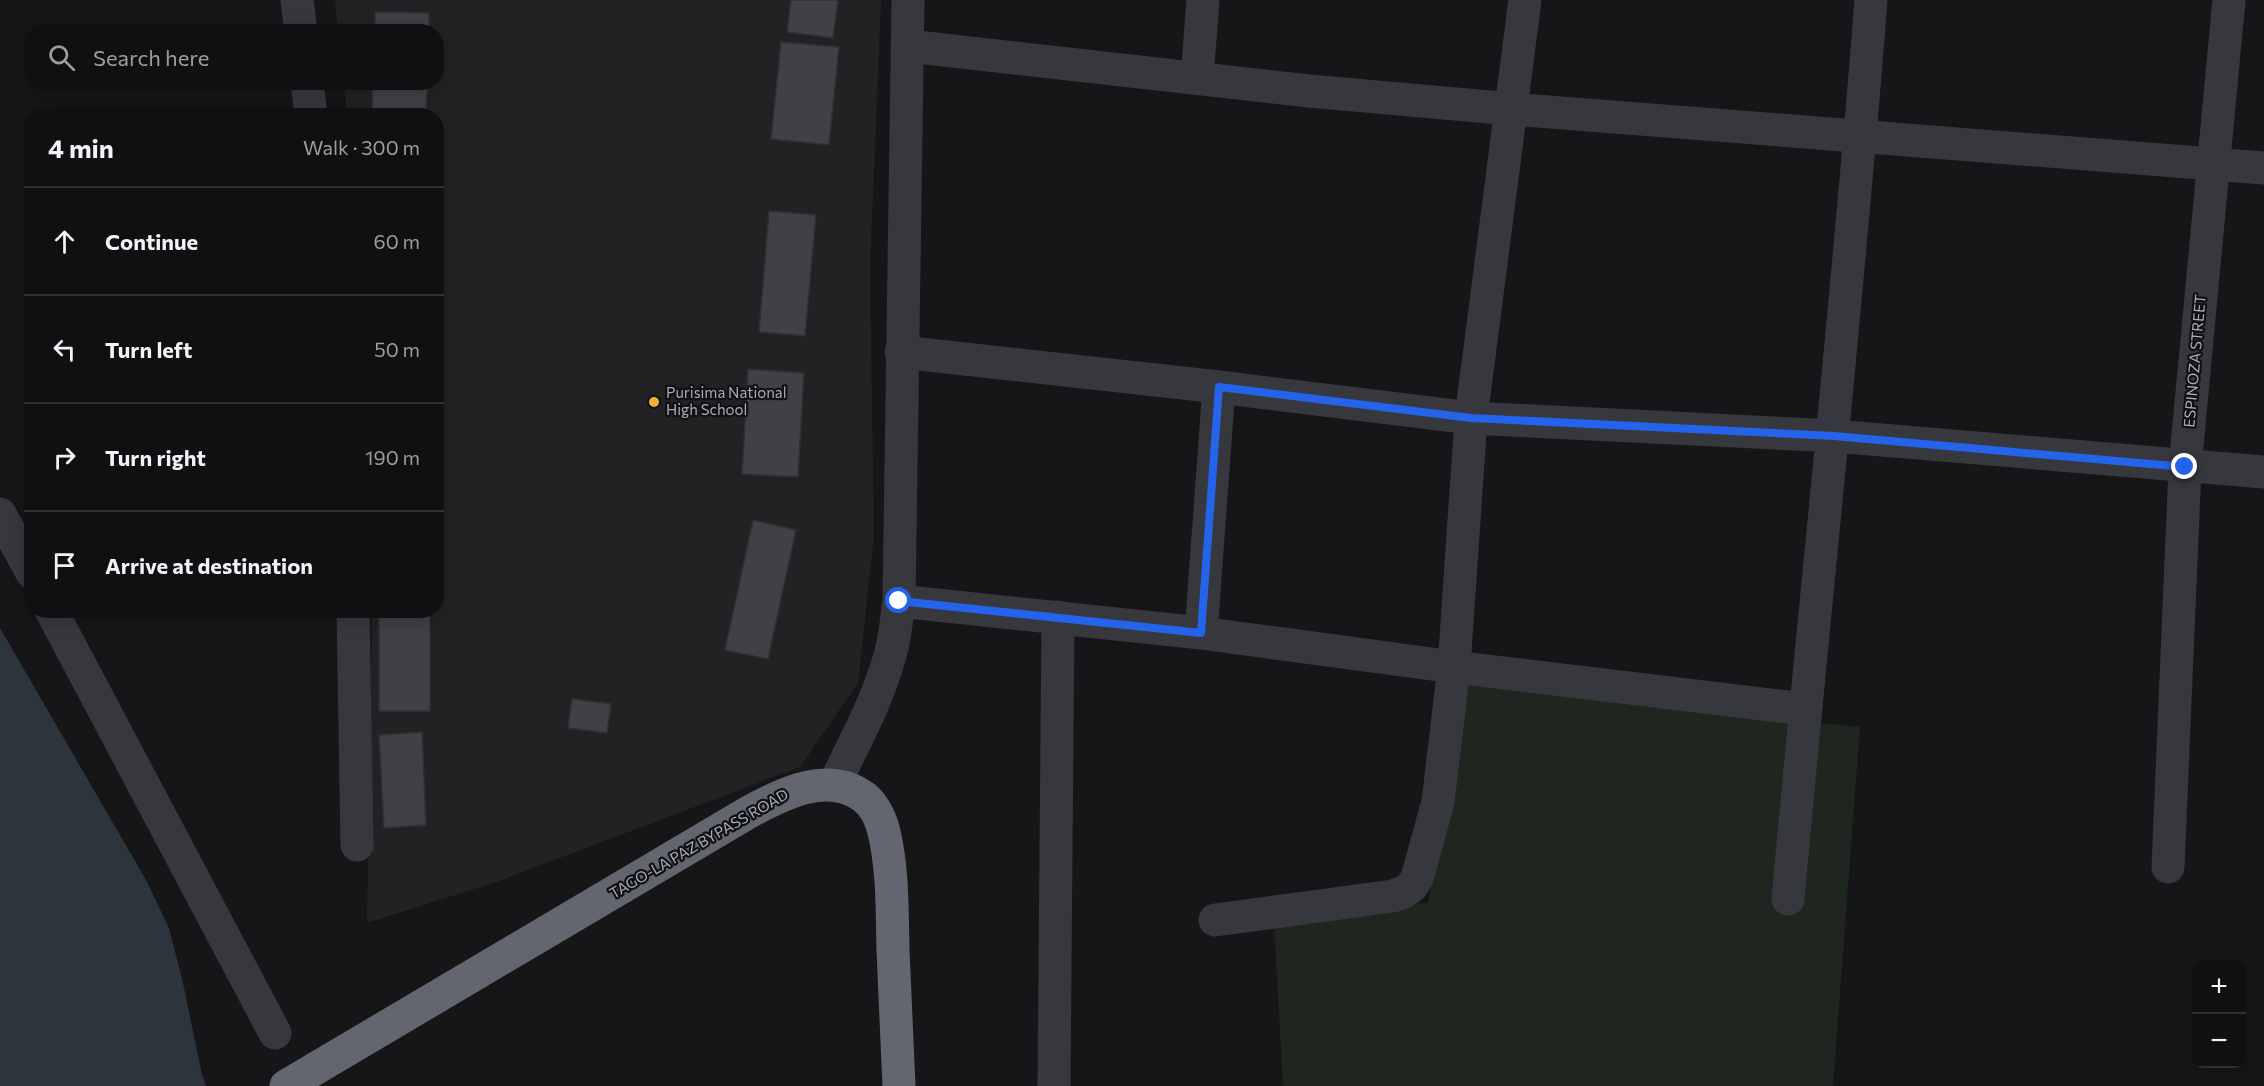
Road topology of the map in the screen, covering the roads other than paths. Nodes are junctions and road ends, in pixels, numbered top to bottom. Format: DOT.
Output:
graph roads {
  1 [pos="297,0"];
  2 [pos="908,0"];
  3 [pos="1203,0"];
  4 [pos="1525,0"];
  5 [pos="1871,0"];
  6 [pos="2229,0"];
  7 [pos="300,24"];
  8 [pos="908,46"];
  9 [pos="1197,78"];
  10 [pos="308,90"];
  11 [pos="310,108"];
  12 [pos="1512,109"];
  13 [pos="1861,137"];
  14 [pos="2213,164"];
  15 [pos="2264,168"];
  16 [pos="901,352"];
  17 [pos="1219,387"];
  18 [pos="1471,418"];
  19 [pos="1834,436"];
  20 [pos="2185,467"];
  21 [pos="2264,472"];
  22 [pos="0,514"];
  23 [pos="24,558"];
  24 [pos="899,601"];
  25 [pos="1058,617"];
  26 [pos="55,618"];
  27 [pos="353,618"];
  28 [pos="1201,633"];
  29 [pos="1454,668"];
  30 [pos="1805,709"];
  31 [pos="834,785"];
  32 [pos="357,845"];
  33 [pos="2168,867"];
  34 [pos="1788,899"];
  35 [pos="1215,920"];
  36 [pos="275,1033"];
  37 [pos="286,1086"];
  38 [pos="900,1086"];
  39 [pos="1054,1086"];
  1 -- 7 [label="street"];
  2 -- 8 [label="street"];
  3 -- 9 [label="street"];
  4 -- 12 [label="street"];
  5 -- 13 [label="street"];
  6 -- 14 [label="street, ESPINOZA STREET"];
  8 -- 9 [label="street"];
  8 -- 16 [label="street"];
  9 -- 12 [label="street"];
  10 -- 11 [label="street"];
  12 -- 13 [label="street"];
  12 -- 18 [label="street"];
  13 -- 14 [label="street"];
  13 -- 19 [label="street"];
  14 -- 15 [label="street"];
  14 -- 20 [label="street, ESPINOZA STREET"];
  16 -- 17 [label="street"];
  16 -- 24 [label="street"];
  17 -- 18 [label="street"];
  17 -- 28 [label="street"];
  18 -- 19 [label="street"];
  18 -- 29 [label="street"];
  19 -- 20 [label="street"];
  19 -- 30 [label="street"];
  20 -- 21 [label="street"];
  20 -- 33 [label="street, ESPINOZA STREET"];
  22 -- 23 [label="street"];
  24 -- 25 [label="street"];
  24 -- 31 [label="street"];
  25 -- 28 [label="street"];
  25 -- 39 [label="street"];
  26 -- 36 [label="street"];
  27 -- 32 [label="street"];
  28 -- 29 [label="street"];
  29 -- 30 [label="street"];
  29 -- 35 [label="street"];
  30 -- 34 [label="street"];
  31 -- 37 [label="highway, TAGO-LA PAZ BYPASS ROAD"];
  31 -- 38 [label="highway, TAGO-LA PAZ BYPASS ROAD"];
}
